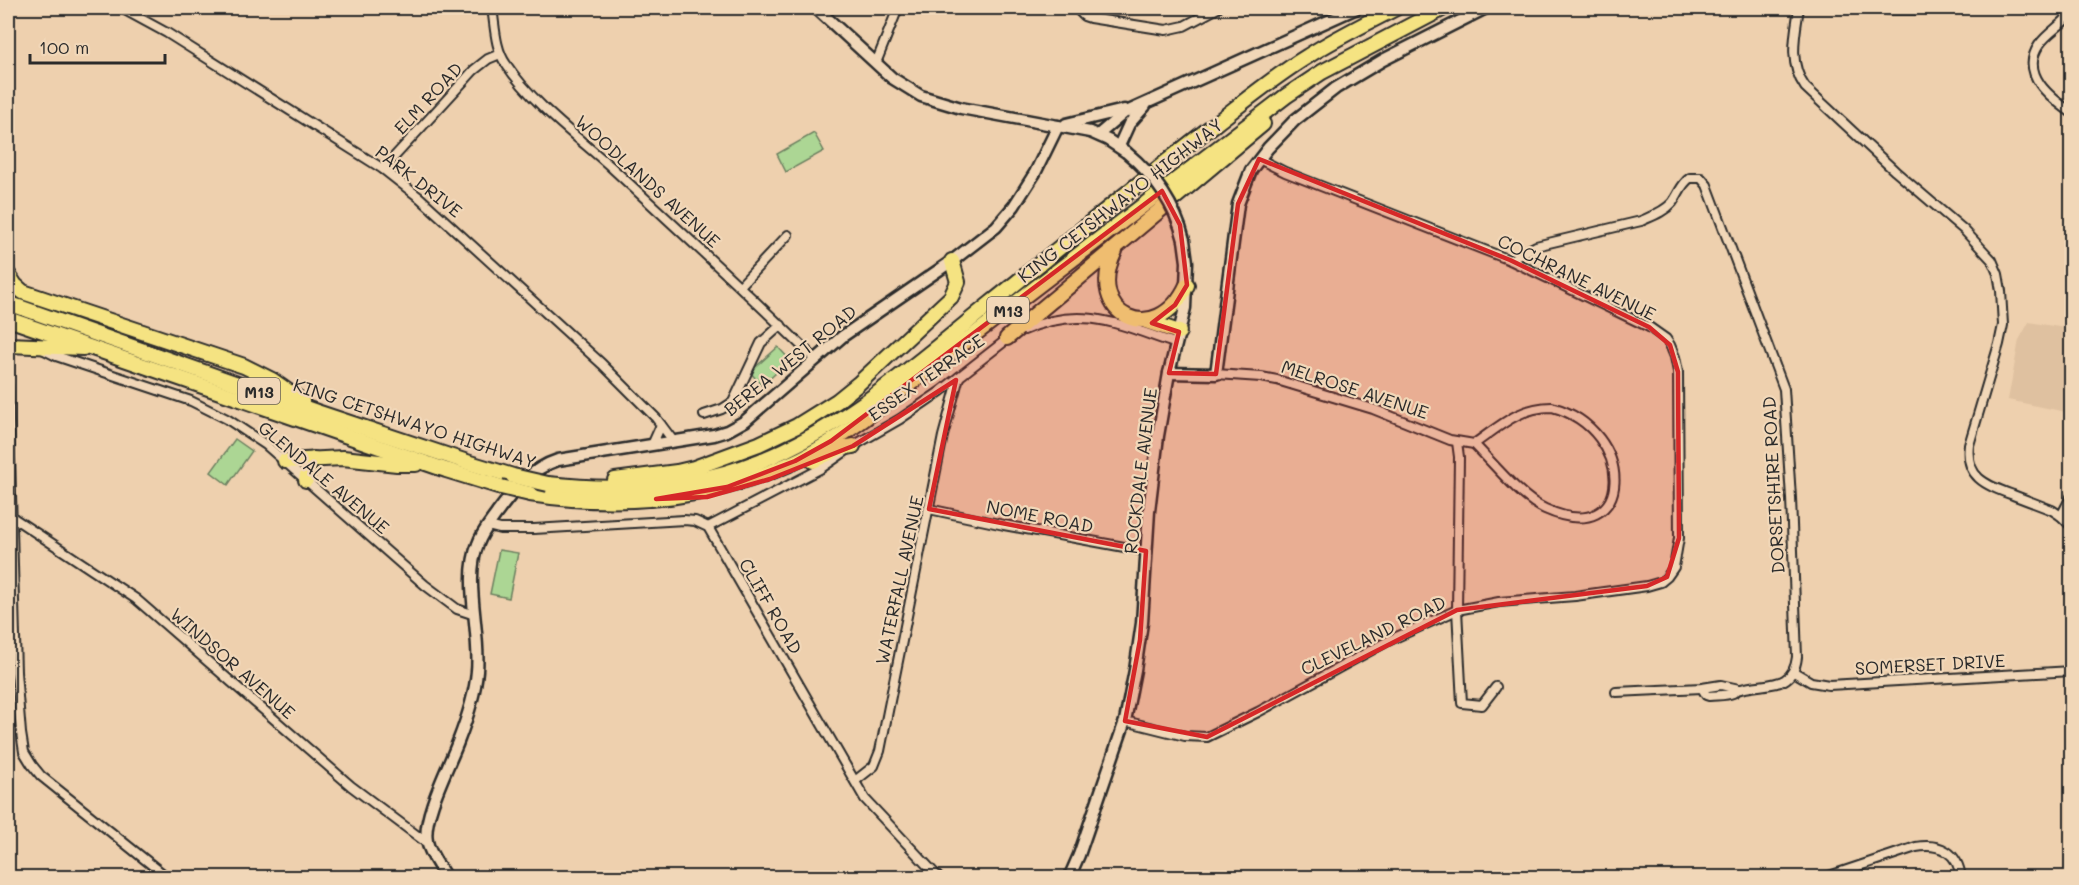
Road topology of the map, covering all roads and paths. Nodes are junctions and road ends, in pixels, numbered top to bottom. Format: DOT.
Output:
graph roads {
  1 [pos="122,8"];
  2 [pos="492,8"];
  3 [pos="816,8"];
  4 [pos="898,8"];
  5 [pos="1076,8"];
  6 [pos="1218,8"];
  7 [pos="1357,8"];
  8 [pos="1396,8"];
  9 [pos="1444,8"];
  10 [pos="1486,8"];
  11 [pos="1799,8"];
  12 [pos="1887,8"];
  13 [pos="1916,8"];
  14 [pos="2072,12"];
  15 [pos="500,54"];
  16 [pos="876,63"];
  17 [pos="1337,64"];
  18 [pos="1150,102"];
  19 [pos="2072,113"];
  20 [pos="1058,126"];
  21 [pos="1098,135"];
  22 [pos="1123,149"];
  23 [pos="1259,159"];
  24 [pos="383,169"];
  25 [pos="788,235"];
  26 [pos="1117,246"];
  27 [pos="1510,260"];
  28 [pos="952,261"];
  29 [pos="8,274"];
  30 [pos="1187,285"];
  31 [pos="740,286"];
  32 [pos="8,303"];
  33 [pos="8,319"];
  34 [pos="1144,320"];
  35 [pos="781,325"];
  36 [pos="1007,338"];
  37 [pos="1178,338"];
  38 [pos="8,345"];
  39 [pos="38,347"];
  40 [pos="97,349"];
  41 [pos="815,359"];
  42 [pos="1169,373"];
  43 [pos="1216,374"];
  44 [pos="959,377"];
  45 [pos="8,386"];
  46 [pos="317,412"];
  47 [pos="704,415"];
  48 [pos="661,424"];
  49 [pos="674,442"];
  50 [pos="1457,442"];
  51 [pos="1474,444"];
  52 [pos="652,445"];
  53 [pos="853,446"];
  54 [pos="314,459"];
  55 [pos="285,461"];
  56 [pos="427,464"];
  57 [pos="306,480"];
  58 [pos="569,486"];
  59 [pos="2072,495"];
  60 [pos="656,499"];
  61 [pos="929,509"];
  62 [pos="2061,516"];
  63 [pos="12,517"];
  64 [pos="488,526"];
  65 [pos="708,527"];
  66 [pos="2072,527"];
  67 [pos="1146,551"];
  68 [pos="1674,567"];
  69 [pos="1457,610"];
  70 [pos="475,615"];
  71 [pos="2072,671"];
  72 [pos="1794,672"];
  73 [pos="1496,687"];
  74 [pos="1616,692"];
  75 [pos="1125,721"];
  76 [pos="855,781"];
  77 [pos="427,843"];
  78 [pos="168,878"];
  79 [pos="446,878"];
  80 [pos="939,878"];
  81 [pos="1069,878"];
  82 [pos="1823,878"];
  83 [pos="1961,878"];
  1 -- 24 [label="street, PARK DRIVE"];
  2 -- 15 [label="street, WOODLANDS AVENUE"];
  3 -- 16 [label="street, ROCKDALE AVENUE"];
  4 -- 16 [label="street"];
  5 -- 6 [label="street"];
  7 -- 18 [label="street"];
  8 -- 58 [label="highway, KING CETSHWAYO HIGHWAY / M13"];
  9 -- 17 [label="highway, KING CETSHWAYO HIGHWAY / M13"];
  10 -- 23 [label="street"];
  11 -- 62 [label="street"];
  12 -- 13 [label="street"];
  14 -- 19 [label="street"];
  15 -- 24 [label="street, ELM ROAD"];
  15 -- 31 [label="street, WOODLANDS AVENUE"];
  16 -- 20 [label="street, ROCKDALE AVENUE"];
  17 -- 26 [label="highway"];
  17 -- 60 [label="highway, KING CETSHWAYO HIGHWAY / M13"];
  18 -- 20 [label="street"];
  18 -- 21 [label="street"];
  18 -- 22 [label="street"];
  20 -- 21 [label="street, ROCKDALE AVENUE"];
  20 -- 28 [label="street, BEREA WEST ROAD"];
  21 -- 22 [label="street, ROCKDALE AVENUE"];
  22 -- 30 [label="street, ROCKDALE AVENUE, bridge"];
  23 -- 27 [label="street, COCHRANE AVENUE"];
  23 -- 43 [label="street"];
  24 -- 48 [label="street, PARK DRIVE"];
  25 -- 31 [label="street"];
  26 -- 34 [label="highway"];
  26 -- 36 [label="highway"];
  27 -- 68 [label="street, COCHRANE AVENUE"];
  27 -- 72 [label="street, DORSETSHIRE ROAD"];
  28 -- 41 [label="street, BEREA WEST ROAD"];
  28 -- 58 [label="highway"];
  29 -- 46 [label="highway"];
  30 -- 34 [label="highway"];
  30 -- 37 [label="street, ROCKDALE AVENUE"];
  31 -- 35 [label="street, WOODLANDS AVENUE"];
  32 -- 46 [label="highway, KING CETSHWAYO HIGHWAY / M13"];
  33 -- 40 [label="highway, KING CETSHWAYO HIGHWAY / M13"];
  34 -- 37 [label="highway"];
  35 -- 41 [label="street, WOODLANDS AVENUE"];
  35 -- 47 [label="street"];
  36 -- 37 [label="street, ESSEX TERRACE"];
  36 -- 44 [label="street, ESSEX TERRACE"];
  37 -- 42 [label="street, ROCKDALE AVENUE"];
  38 -- 39 [label="highway"];
  39 -- 40 [label="highway"];
  39 -- 55 [label="street, GLENDALE AVENUE"];
  40 -- 56 [label="highway, KING CETSHWAYO HIGHWAY / M13"];
  41 -- 49 [label="street, BEREA WEST ROAD"];
  42 -- 43 [label="street, MELROSE AVENUE"];
  42 -- 67 [label="street, ROCKDALE AVENUE"];
  43 -- 50 [label="street, MELROSE AVENUE"];
  44 -- 53 [label="street, ESSEX TERRACE"];
  44 -- 61 [label="street, WATERFALL AVENUE"];
  45 -- 63 [label="street"];
  46 -- 58 [label="highway, KING CETSHWAYO HIGHWAY / M13, bridge"];
  48 -- 49 [label="street, PARK DRIVE"];
  48 -- 52 [label="street"];
  49 -- 52 [label="street, BEREA WEST ROAD"];
  50 -- 51 [label="street, MELROSE AVENUE"];
  50 -- 69 [label="street"];
  51 -- 51 [label="street"];
  52 -- 64 [label="street, BEREA WEST ROAD"];
  53 -- 60 [label="highway"];
  53 -- 65 [label="street, ESSEX TERRACE"];
  54 -- 55 [label="highway"];
  54 -- 56 [label="highway"];
  54 -- 57 [label="highway"];
  55 -- 57 [label="street, GLENDALE AVENUE"];
  56 -- 60 [label="highway, KING CETSHWAYO HIGHWAY / M13, bridge"];
  57 -- 70 [label="street, GLENDALE AVENUE"];
  59 -- 62 [label="street"];
  61 -- 67 [label="street, NOME ROAD"];
  61 -- 76 [label="street, WATERFALL AVENUE"];
  62 -- 66 [label="street"];
  63 -- 77 [label="street, WINDSOR AVENUE"];
  63 -- 78 [label="street"];
  64 -- 65 [label="street"];
  64 -- 70 [label="street, BEREA WEST ROAD"];
  65 -- 76 [label="street, CLIFF ROAD"];
  67 -- 75 [label="street, ROCKDALE AVENUE"];
  68 -- 69 [label="street, CLEVELAND ROAD"];
  69 -- 73 [label="street"];
  69 -- 75 [label="street, CLEVELAND ROAD"];
  70 -- 77 [label="street, BEREA WEST ROAD"];
  71 -- 72 [label="street, SOMERSET DRIVE"];
  72 -- 74 [label="street"];
  75 -- 81 [label="street, ROCKDALE AVENUE"];
  76 -- 80 [label="street, CLIFF ROAD"];
  77 -- 79 [label="street"];
  82 -- 83 [label="street"];
}
